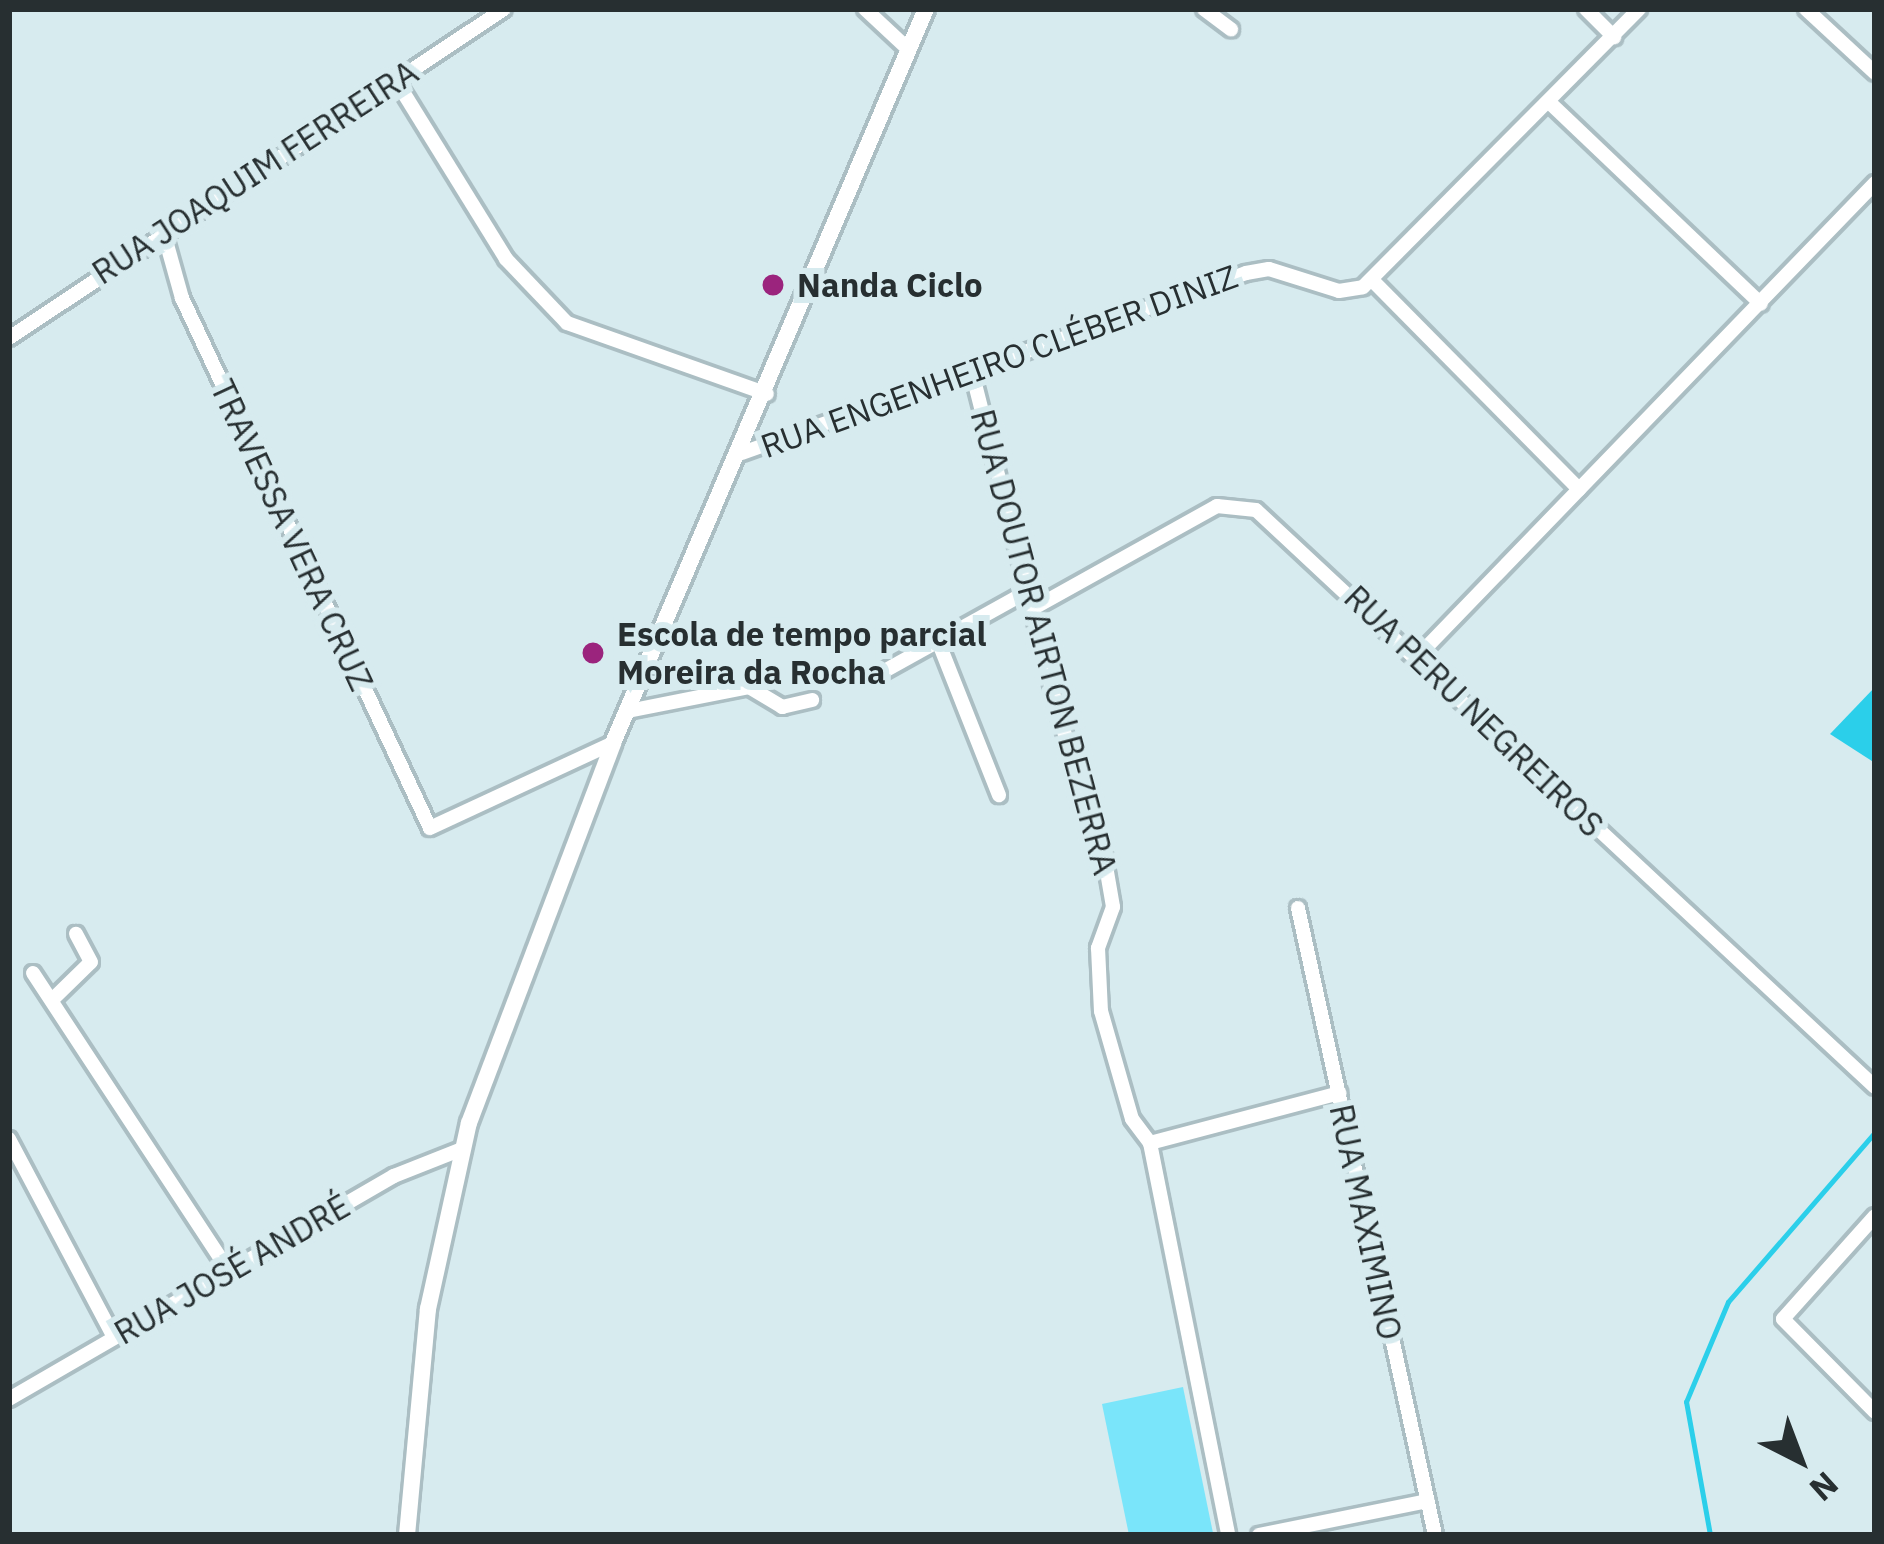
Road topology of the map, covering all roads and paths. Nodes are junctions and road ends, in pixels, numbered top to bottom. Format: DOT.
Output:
graph roads {
  1 [pos="504,9"];
  2 [pos="865,9"];
  3 [pos="926,9"];
  4 [pos="1204,9"];
  5 [pos="1586,9"];
  6 [pos="1639,9"];
  7 [pos="1806,9"];
  8 [pos="1231,28"];
  9 [pos="1614,37"];
  10 [pos="910,50"];
  11 [pos="1875,74"];
  12 [pos="395,80"];
  13 [pos="1550,103"];
  14 [pos="1875,183"];
  15 [pos="163,230"];
  16 [pos="1372,281"];
  17 [pos="1762,304"];
  18 [pos="9,338"];
  19 [pos="973,376"];
  20 [pos="767,394"];
  21 [pos="742,452"];
  22 [pos="1579,489"];
  23 [pos="1026,592"];
  24 [pos="1032,609"];
  25 [pos="938,641"];
  26 [pos="1417,657"];
  27 [pos="870,679"];
  28 [pos="812,700"];
  29 [pos="628,711"];
  30 [pos="613,742"];
  31 [pos="999,795"];
  32 [pos="1298,908"];
  33 [pos="76,934"];
  34 [pos="33,973"];
  35 [pos="52,1000"];
  36 [pos="1875,1087"];
  37 [pos="1339,1093"];
  38 [pos="9,1139"];
  39 [pos="1150,1143"];
  40 [pos="462,1149"];
  41 [pos="1875,1216"];
  42 [pos="228,1270"];
  43 [pos="114,1337"];
  44 [pos="9,1400"];
  45 [pos="1875,1412"];
  46 [pos="1428,1501"];
  47 [pos="407,1535"];
  48 [pos="1228,1535"];
  49 [pos="1259,1535"];
  50 [pos="1435,1535"];
  1 -- 12 [label="street, RUA JOAQUIM FERREIRA"];
  2 -- 10 [label="street"];
  3 -- 10 [label="street"];
  4 -- 8 [label="street"];
  5 -- 9 [label="street"];
  6 -- 9 [label="street"];
  7 -- 11 [label="street"];
  9 -- 13 [label="street"];
  10 -- 20 [label="street"];
  12 -- 15 [label="street, RUA JOAQUIM FERREIRA"];
  12 -- 20 [label="street"];
  13 -- 16 [label="street"];
  13 -- 17 [label="street"];
  14 -- 17 [label="street"];
  15 -- 18 [label="street, RUA JOAQUIM FERREIRA"];
  15 -- 30 [label="street, TRAVESSA VERA CRUZ"];
  16 -- 19 [label="street, RUA ENGENHEIRO CLÉBER DINIZ"];
  16 -- 22 [label="street"];
  17 -- 22 [label="street"];
  19 -- 21 [label="street, RUA ENGENHEIRO CLÉBER DINIZ"];
  19 -- 23 [label="street, RUA DOUTOR AIRTON BEZERRA"];
  20 -- 21 [label="street"];
  21 -- 29 [label="street"];
  22 -- 26 [label="street"];
  23 -- 24 [label="street, RUA DOUTOR AIRTON BEZERRA"];
  23 -- 25 [label="street"];
  24 -- 26 [label="street, RUA PERU NEGREIROS"];
  24 -- 39 [label="street, RUA DOUTOR AIRTON BEZERRA"];
  25 -- 27 [label="street"];
  25 -- 31 [label="street"];
  26 -- 36 [label="street, RUA PERU NEGREIROS"];
  28 -- 29 [label="street"];
  29 -- 30 [label="street"];
  30 -- 40 [label="street"];
  32 -- 37 [label="street, RUA MAXIMINO"];
  33 -- 35 [label="street"];
  34 -- 35 [label="street"];
  35 -- 42 [label="street"];
  37 -- 39 [label="street"];
  37 -- 46 [label="street, RUA MAXIMINO"];
  38 -- 43 [label="street"];
  39 -- 48 [label="street, RUA DOUTOR AIRTON BEZERRA"];
  40 -- 42 [label="street, RUA JOSÉ ANDRÉ"];
  40 -- 47 [label="street"];
  41 -- 45 [label="street"];
  42 -- 43 [label="street, RUA JOSÉ ANDRÉ"];
  43 -- 44 [label="street, RUA JOSÉ ANDRÉ"];
  46 -- 49 [label="street"];
  46 -- 50 [label="street, RUA MAXIMINO"];
}
